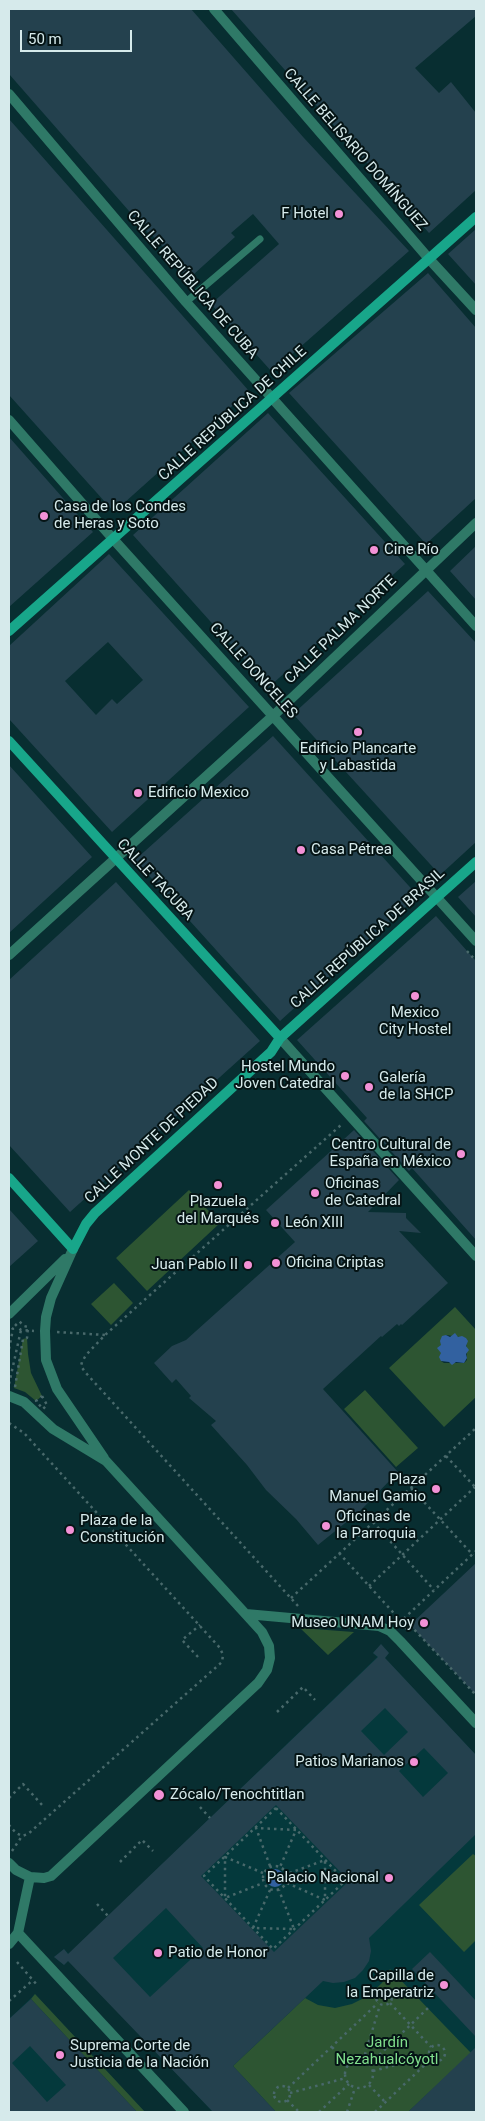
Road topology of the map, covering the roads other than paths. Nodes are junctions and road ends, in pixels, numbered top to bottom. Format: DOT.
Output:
graph roads {
  1 [pos="214,9"];
  2 [pos="9,94"];
  3 [pos="476,217"];
  4 [pos="260,239"];
  5 [pos="430,260"];
  6 [pos="186,302"];
  7 [pos="476,310"];
  8 [pos="272,400"];
  9 [pos="9,420"];
  10 [pos="476,523"];
  11 [pos="114,540"];
  12 [pos="425,570"];
  13 [pos="476,626"];
  14 [pos="9,631"];
  15 [pos="274,715"];
  16 [pos="9,741"];
  17 [pos="115,860"];
  18 [pos="476,862"];
  19 [pos="436,898"];
  20 [pos="476,941"];
  21 [pos="9,955"];
  22 [pos="280,1038"];
  23 [pos="9,1178"];
  24 [pos="73,1249"];
  25 [pos="476,1256"];
  26 [pos="9,1314"];
  27 [pos="9,1396"];
  28 [pos="106,1461"];
  29 [pos="246,1614"];
  30 [pos="476,1723"];
  31 [pos="9,1863"];
  32 [pos="30,1877"];
  33 [pos="18,1933"];
  34 [pos="9,1944"];
  35 [pos="184,2112"];
  1 -- 5 [label="street, CALLE BELISARIO DOMÍNGUEZ"];
  2 -- 6 [label="street, CALLE REPÚBLICA DE CUBA"];
  3 -- 5 [label="street, CALLE REPÚBLICA DE CHILE"];
  4 -- 6 [label="lane"];
  5 -- 7 [label="street, CALLE BELISARIO DOMÍNGUEZ"];
  5 -- 8 [label="street, CALLE REPÚBLICA DE CHILE"];
  6 -- 8 [label="street, CALLE REPÚBLICA DE CUBA"];
  8 -- 11 [label="street, CALLE REPÚBLICA DE CHILE"];
  8 -- 12 [label="street, CALLE REPÚBLICA DE CUBA"];
  9 -- 11 [label="street, CALLE DONCELES"];
  10 -- 12 [label="street, CALLE PALMA NORTE"];
  11 -- 14 [label="street, CALLE REPÚBLICA DE CHILE"];
  11 -- 15 [label="street, CALLE DONCELES"];
  12 -- 13 [label="street, CALLE REPÚBLICA DE CUBA"];
  12 -- 15 [label="street, CALLE PALMA NORTE"];
  15 -- 17 [label="street, CALLE PALMA NORTE"];
  15 -- 19 [label="street, CALLE DONCELES"];
  16 -- 17 [label="street, CALLE TACUBA"];
  17 -- 21 [label="street, CALLE PALMA NORTE"];
  17 -- 22 [label="street, CALLE TACUBA"];
  18 -- 19 [label="street, CALLE REPÚBLICA DE BRASIL"];
  19 -- 20 [label="street, CALLE DONCELES"];
  19 -- 22 [label="street, CALLE REPÚBLICA DE BRASIL"];
  22 -- 24 [label="street, CALLE MONTE DE PIEDAD"];
  22 -- 25 [label="street"];
  23 -- 24 [label="street"];
  24 -- 26 [label="street, CALLE MONTE DE PIEDAD"];
  24 -- 28 [label="street"];
  27 -- 28 [label="street"];
  28 -- 29 [label="street"];
  29 -- 30 [label="street"];
  29 -- 32 [label="street"];
  31 -- 32 [label="street"];
  32 -- 33 [label="street"];
  33 -- 34 [label="street"];
  33 -- 35 [label="street"];
}
